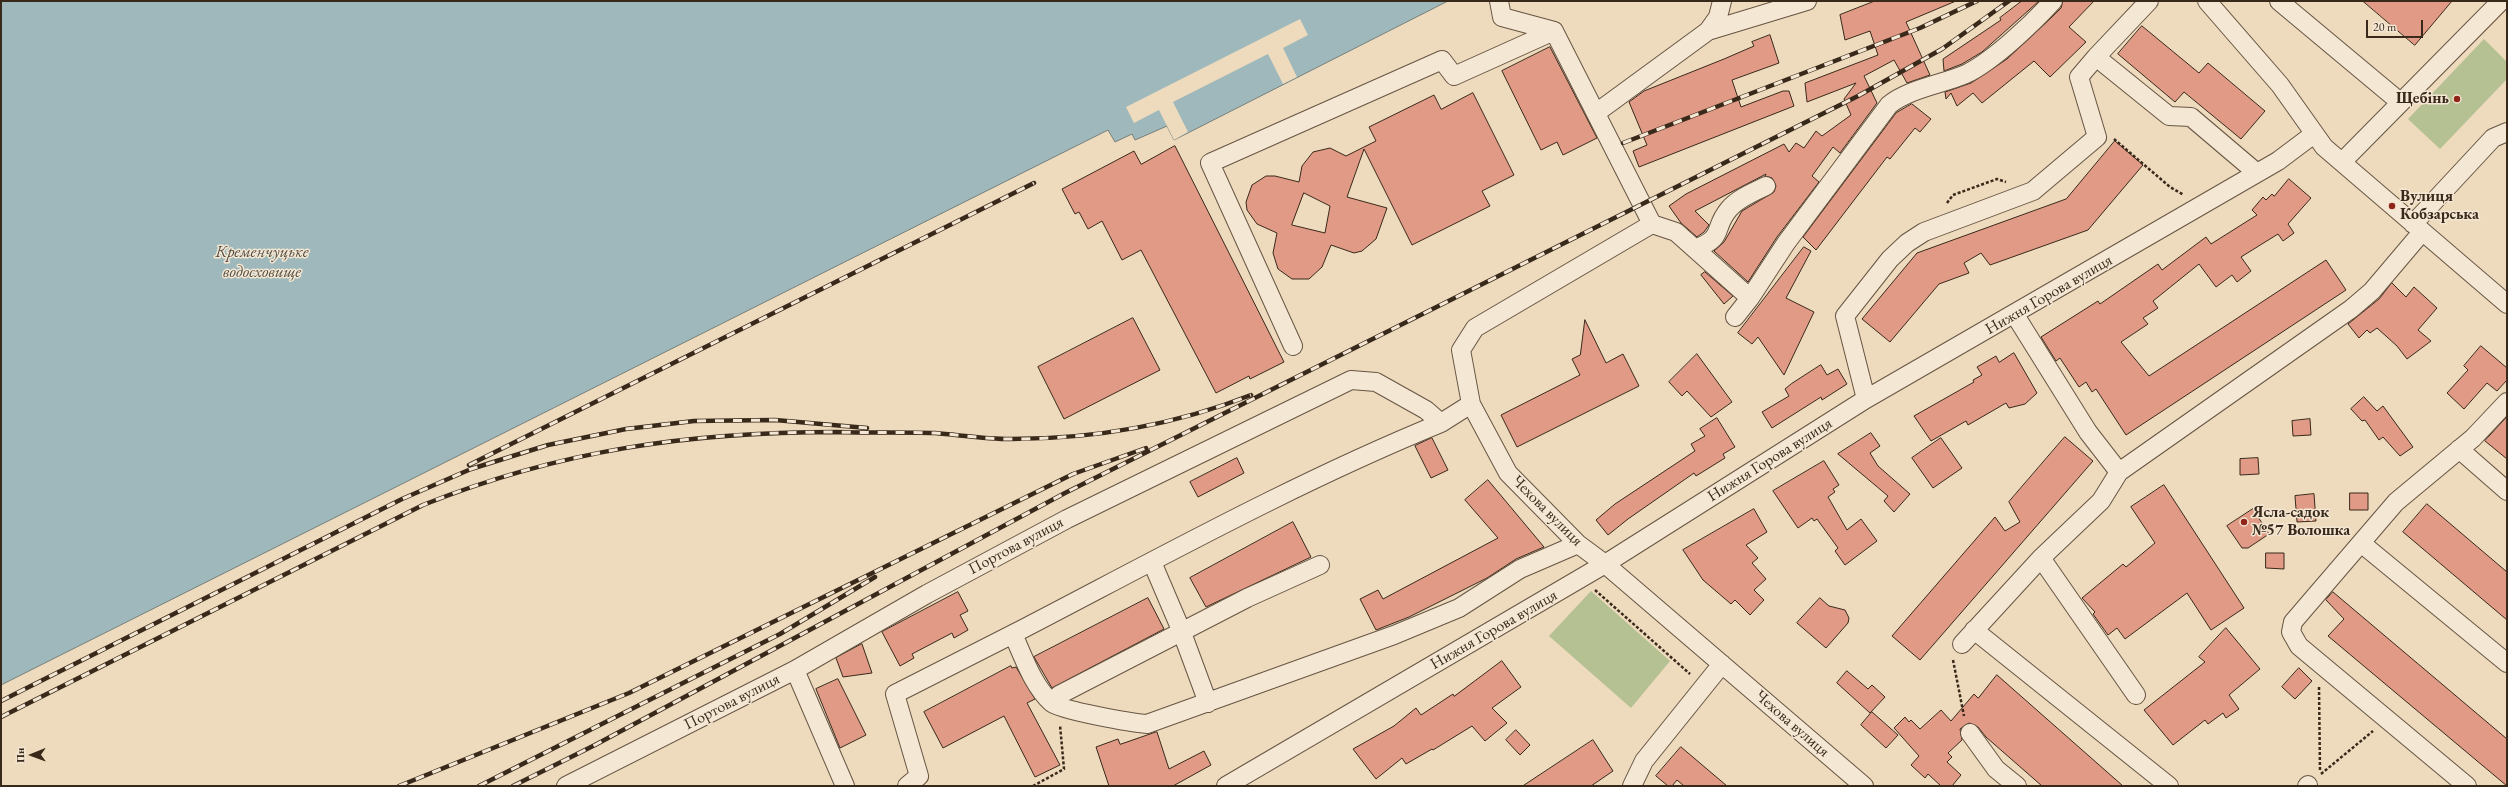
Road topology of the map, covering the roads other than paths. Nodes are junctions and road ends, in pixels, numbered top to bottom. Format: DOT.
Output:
graph roads {
  1 [pos="1499,1"];
  2 [pos="1722,1"];
  3 [pos="1807,1"];
  4 [pos="2053,1"];
  5 [pos="2149,1"];
  6 [pos="2207,1"];
  7 [pos="2280,1"];
  8 [pos="2502,1"];
  9 [pos="2507,6"];
  10 [pos="1554,31"];
  11 [pos="1708,31"];
  12 [pos="2096,57"];
  13 [pos="2400,102"];
  14 [pos="1596,113"];
  15 [pos="2507,132"];
  16 [pos="2314,134"];
  17 [pos="2342,162"];
  18 [pos="2257,173"];
  19 [pos="1766,186"];
  20 [pos="1652,224"];
  21 [pos="2418,228"];
  22 [pos="1695,249"];
  23 [pos="1750,298"];
  24 [pos="2507,304"];
  25 [pos="2015,315"];
  26 [pos="1735,318"];
  27 [pos="1293,346"];
  28 [pos="1866,399"];
  29 [pos="2507,402"];
  30 [pos="1471,404"];
  31 [pos="1441,422"];
  32 [pos="2459,449"];
  33 [pos="2119,472"];
  34 [pos="2507,491"];
  35 [pos="2361,543"];
  36 [pos="1578,544"];
  37 [pos="2041,558"];
  38 [pos="1152,562"];
  39 [pos="1605,564"];
  40 [pos="1320,565"];
  41 [pos="1181,630"];
  42 [pos="1974,630"];
  43 [pos="1013,634"];
  44 [pos="1962,644"];
  45 [pos="1722,664"];
  46 [pos="2507,664"];
  47 [pos="795,670"];
  48 [pos="2136,695"];
  49 [pos="1059,700"];
  50 [pos="1208,703"];
  51 [pos="1970,733"];
  52 [pos="2005,782"];
  53 [pos="2456,783"];
  54 [pos="566,786"];
  55 [pos="845,786"];
  56 [pos="907,786"];
  57 [pos="1226,786"];
  58 [pos="1632,786"];
  59 [pos="1864,786"];
  60 [pos="2169,786"];
  1 -- 10 [label="street"];
  2 -- 11 [label="street"];
  3 -- 11 [label="street"];
  4 -- 23 [label="street"];
  5 -- 12 [label="street"];
  6 -- 16 [label="street"];
  7 -- 13 [label="street"];
  8 -- 9 [label="street"];
  8 -- 13 [label="street"];
  10 -- 14 [label="street"];
  10 -- 27 [label="street"];
  11 -- 14 [label="street"];
  12 -- 18 [label="street"];
  12 -- 28 [label="street"];
  13 -- 17 [label="street"];
  14 -- 20 [label="street"];
  15 -- 21 [label="street"];
  16 -- 17 [label="street"];
  16 -- 18 [label="street, Нижня Горова вулиця"];
  17 -- 21 [label="street"];
  18 -- 25 [label="street, Нижня Горова вулиця"];
  19 -- 22 [label="street"];
  20 -- 22 [label="street"];
  20 -- 30 [label="street, Чехова вулиця"];
  21 -- 24 [label="street"];
  21 -- 33 [label="street"];
  22 -- 23 [label="street"];
  23 -- 26 [label="street"];
  25 -- 28 [label="street, Нижня Горова вулиця"];
  25 -- 33 [label="street"];
  28 -- 39 [label="street, Нижня Горова вулиця"];
  29 -- 32 [label="street"];
  30 -- 31 [label="street"];
  30 -- 36 [label="street, Чехова вулиця"];
  31 -- 38 [label="street"];
  31 -- 47 [label="street, Портова вулиця"];
  32 -- 34 [label="street"];
  32 -- 35 [label="street"];
  33 -- 37 [label="street"];
  35 -- 46 [label="street"];
  35 -- 53 [label="street"];
  36 -- 39 [label="street, Чехова вулиця"];
  36 -- 50 [label="street"];
  37 -- 42 [label="street"];
  37 -- 48 [label="street"];
  38 -- 41 [label="street"];
  38 -- 43 [label="street"];
  39 -- 45 [label="street, Чехова вулиця"];
  39 -- 57 [label="street, Нижня Горова вулиця"];
  40 -- 41 [label="street"];
  41 -- 49 [label="street"];
  41 -- 50 [label="street"];
  42 -- 44 [label="street"];
  42 -- 60 [label="street"];
  43 -- 49 [label="street"];
  43 -- 56 [label="street"];
  45 -- 58 [label="street"];
  45 -- 59 [label="street, Чехова вулиця"];
  47 -- 54 [label="street, Портова вулиця"];
  47 -- 55 [label="street"];
  49 -- 50 [label="street"];
  51 -- 52 [label="street"];
}
